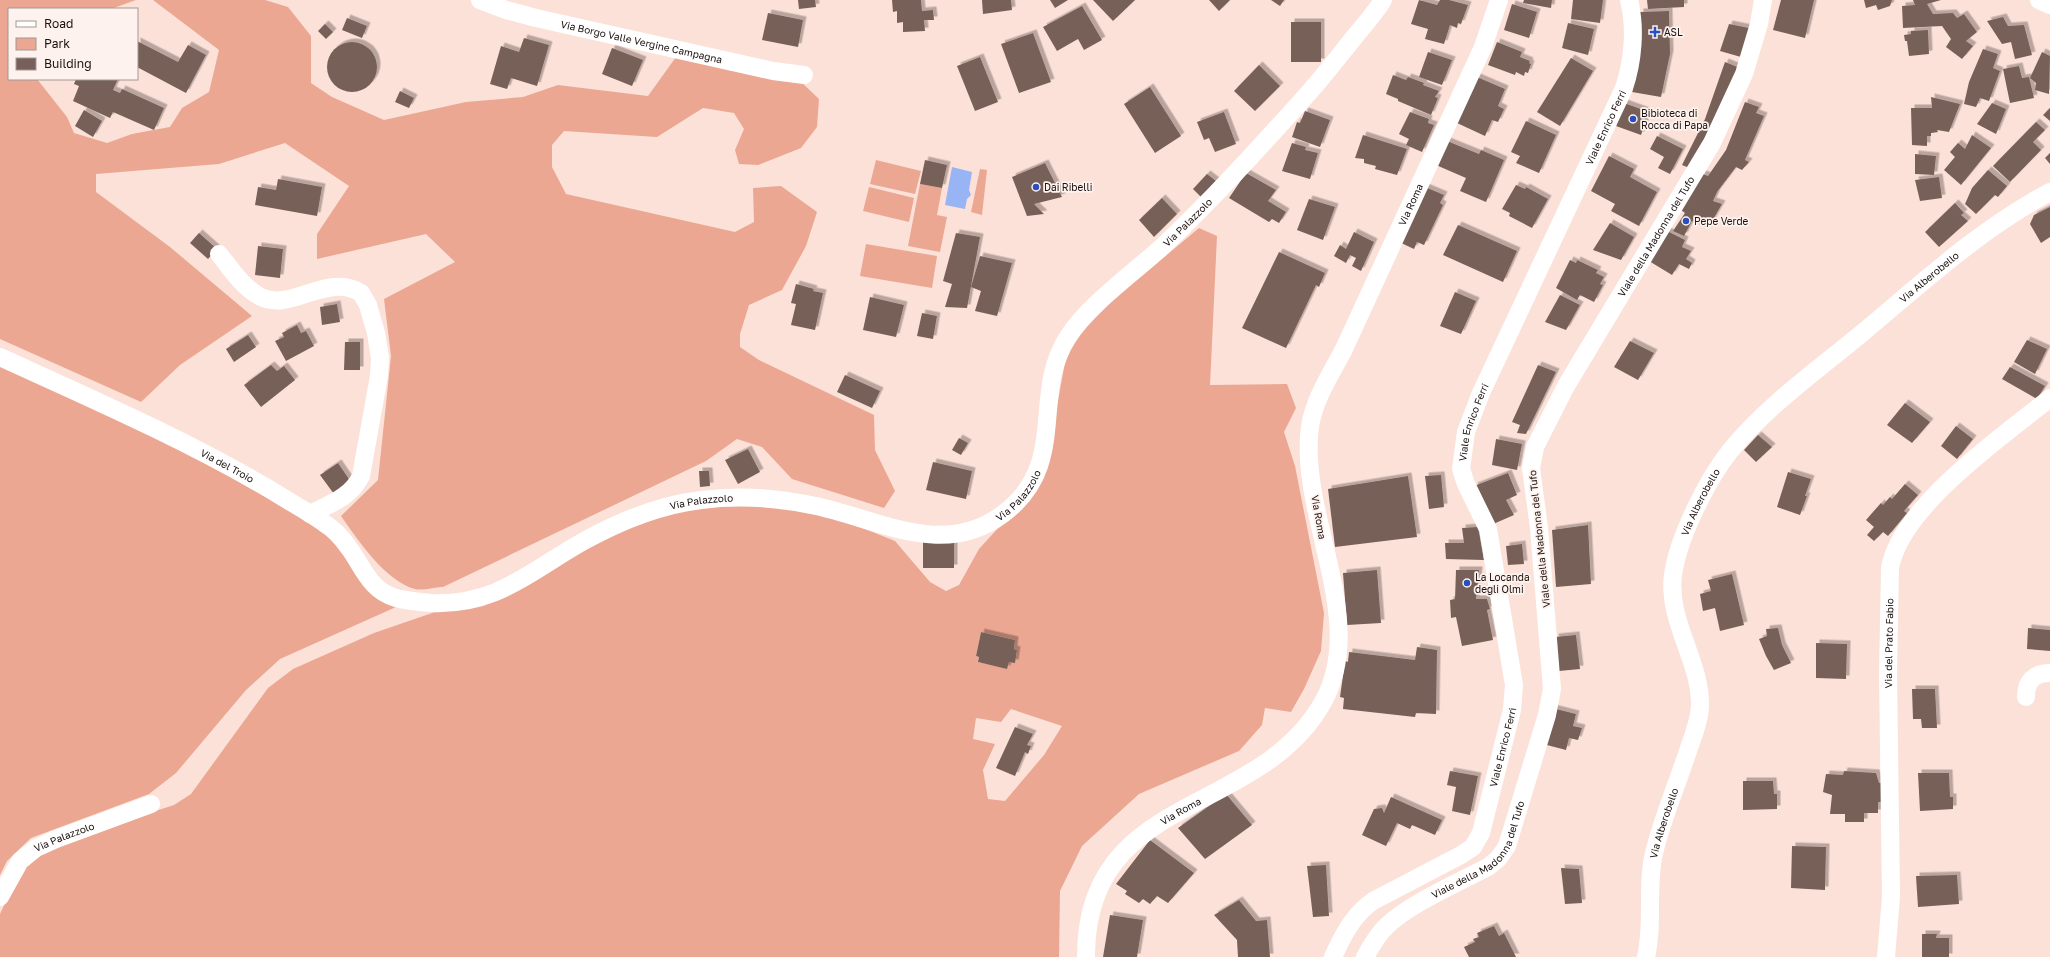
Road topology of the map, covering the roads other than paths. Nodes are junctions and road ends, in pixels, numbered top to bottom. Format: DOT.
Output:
graph roads {
  1 [pos="480,0"];
  2 [pos="1383,0"];
  3 [pos="1499,0"];
  4 [pos="1629,0"];
  5 [pos="1763,0"];
  6 [pos="2039,0"];
  7 [pos="2050,5"];
  8 [pos="804,75"];
  9 [pos="2050,192"];
  10 [pos="219,254"];
  11 [pos="0,357"];
  12 [pos="2050,398"];
  13 [pos="310,514"];
  14 [pos="428,602"];
  15 [pos="2050,672"];
  16 [pos="2026,696"];
  17 [pos="151,804"];
  18 [pos="0,897"];
  19 [pos="1086,957"];
  20 [pos="1332,957"];
  21 [pos="1365,957"];
  22 [pos="1646,957"];
  23 [pos="1886,957"];
  1 -- 8 [label="street, Via Borgo Valle Vergine Campagna"];
  2 -- 14 [label="street, Via Palazzolo"];
  3 -- 19 [label="street, Via Roma"];
  4 -- 20 [label="street, Viale Enrico Ferri"];
  5 -- 21 [label="street, Viale della Madonna del Tufo"];
  6 -- 7 [label="street"];
  9 -- 22 [label="street, Via Alberobello"];
  10 -- 13 [label="street"];
  11 -- 13 [label="street, Via del Troio"];
  12 -- 23 [label="street, Via del Prato Fabio"];
  13 -- 14 [label="street, Via del Troio"];
  15 -- 16 [label="street"];
  17 -- 18 [label="street, Via Palazzolo"];
}
